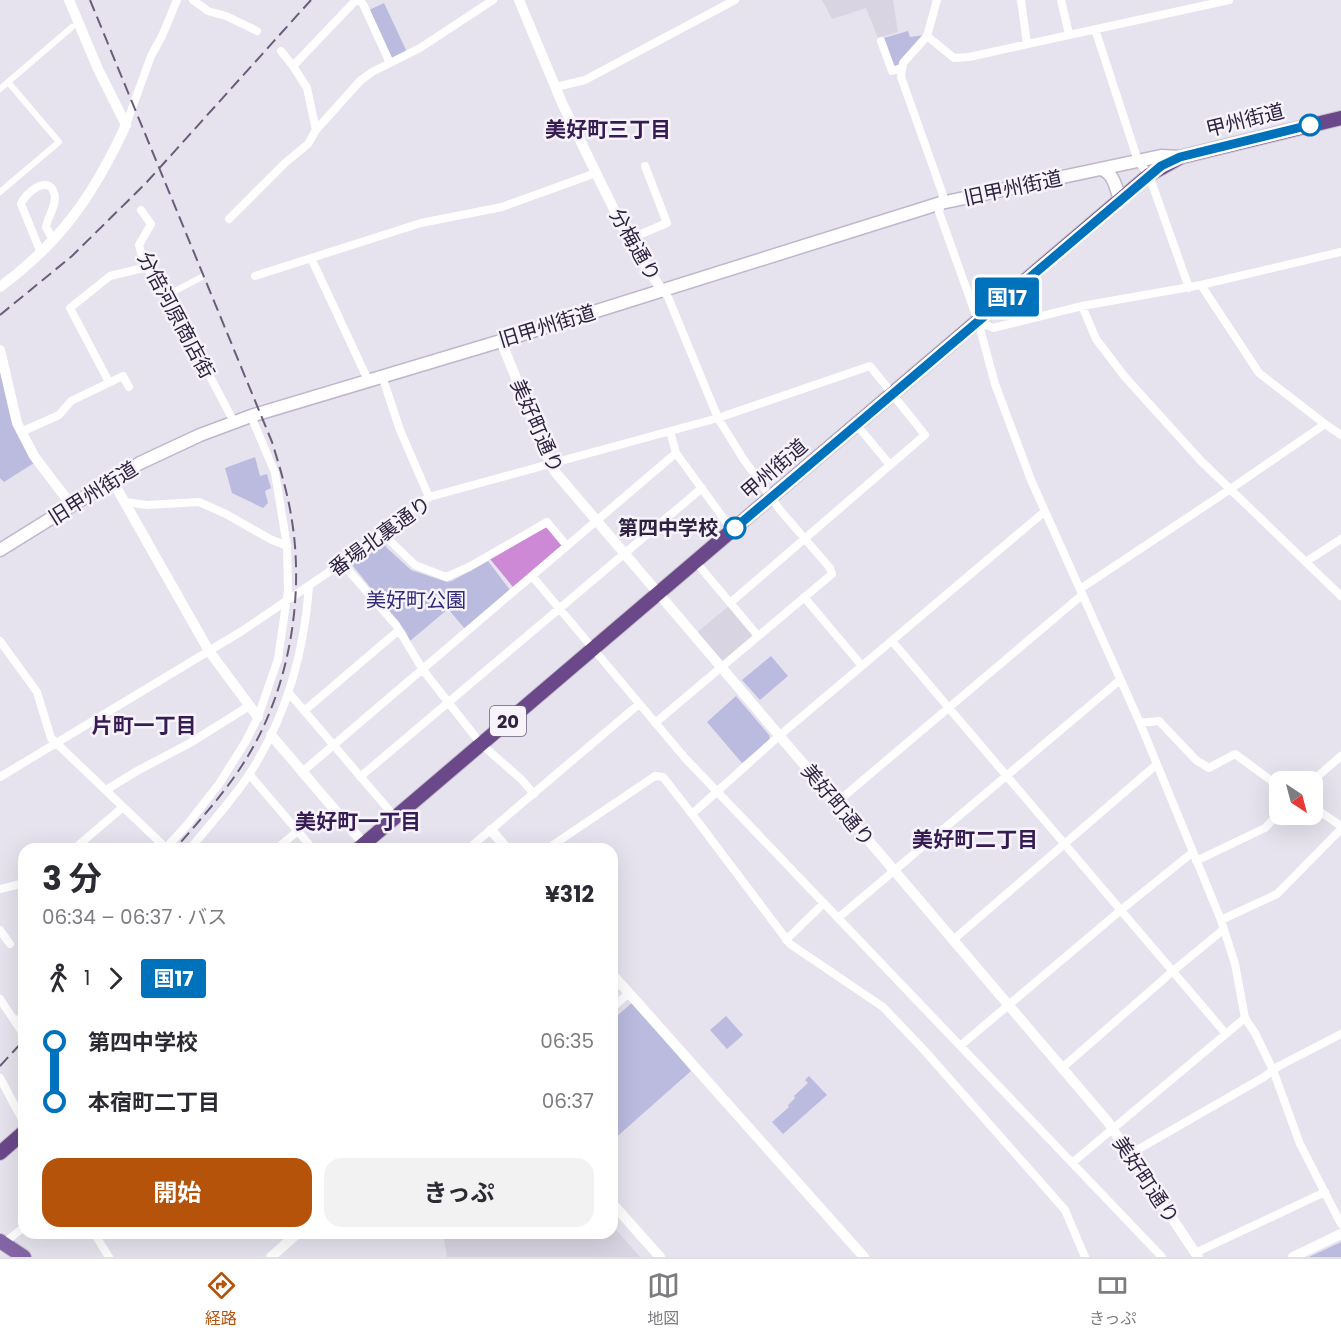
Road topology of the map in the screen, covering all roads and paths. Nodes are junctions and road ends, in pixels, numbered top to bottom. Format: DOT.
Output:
graph roads {
  1 [pos="69,0"];
  2 [pos="177,0"];
  3 [pos="193,0"];
  4 [pos="357,0"];
  5 [pos="493,0"];
  6 [pos="519,0"];
  7 [pos="735,0"];
  8 [pos="936,0"];
  9 [pos="1021,0"];
  10 [pos="1061,0"];
  11 [pos="1229,0"];
  12 [pos="72,27"];
  13 [pos="1095,29"];
  14 [pos="257,31"];
  15 [pos="1069,34"];
  16 [pos="927,36"];
  17 [pos="881,41"];
  18 [pos="1027,44"];
  19 [pos="281,51"];
  20 [pos="390,63"];
  21 [pos="293,66"];
  22 [pos="901,68"];
  23 [pos="8,82"];
  24 [pos="556,87"];
  25 [pos="0,89"];
  26 [pos="1341,118"];
  27 [pos="126,125"];
  28 [pos="316,130"];
  29 [pos="1187,155"];
  30 [pos="1138,161"];
  31 [pos="645,166"];
  32 [pos="1101,169"];
  33 [pos="596,173"];
  34 [pos="1149,175"];
  35 [pos="0,192"];
  36 [pos="1120,200"];
  37 [pos="941,203"];
  38 [pos="141,210"];
  39 [pos="48,219"];
  40 [pos="229,219"];
  41 [pos="28,221"];
  42 [pos="629,239"];
  43 [pos="53,240"];
  44 [pos="1341,252"];
  45 [pos="41,253"];
  46 [pos="311,258"];
  47 [pos="147,267"];
  48 [pos="255,276"];
  49 [pos="202,277"];
  50 [pos="1201,285"];
  51 [pos="0,287"];
  52 [pos="1189,288"];
  53 [pos="662,290"];
  54 [pos="167,295"];
  55 [pos="1082,306"];
  56 [pos="978,321"];
  57 [pos="501,341"];
  58 [pos="0,350"];
  59 [pos="382,376"];
  60 [pos="368,380"];
  61 [pos="110,382"];
  62 [pos="129,387"];
  63 [pos="892,393"];
  64 [pos="251,416"];
  65 [pos="718,418"];
  66 [pos="234,422"];
  67 [pos="856,424"];
  68 [pos="1324,424"];
  69 [pos="670,431"];
  70 [pos="21,432"];
  71 [pos="1341,435"];
  72 [pos="676,453"];
  73 [pos="551,465"];
  74 [pos="891,465"];
  75 [pos="112,480"];
  76 [pos="702,488"];
  77 [pos="1229,490"];
  78 [pos="429,497"];
  79 [pos="772,497"];
  80 [pos="125,502"];
  81 [pos="72,506"];
  82 [pos="1044,512"];
  83 [pos="597,521"];
  84 [pos="732,530"];
  85 [pos="381,532"];
  86 [pos="804,539"];
  87 [pos="1341,539"];
  88 [pos="287,546"];
  89 [pos="567,546"];
  90 [pos="0,550"];
  91 [pos="624,553"];
  92 [pos="695,561"];
  93 [pos="1307,561"];
  94 [pos="342,562"];
  95 [pos="532,576"];
  96 [pos="309,587"];
  97 [pos="1081,592"];
  98 [pos="658,593"];
  99 [pos="1341,596"];
  100 [pos="804,597"];
  101 [pos="287,601"];
  102 [pos="730,603"];
  103 [pos="559,609"];
  104 [pos="399,630"];
  105 [pos="758,636"];
  106 [pos="0,641"];
  107 [pos="892,641"];
  108 [pos="592,649"];
  109 [pos="209,651"];
  110 [pos="862,666"];
  111 [pos="721,667"];
  112 [pos="423,670"];
  113 [pos="1120,680"];
  114 [pos="289,693"];
  115 [pos="448,703"];
  116 [pos="639,704"];
  117 [pos="249,706"];
  118 [pos="949,708"];
  119 [pos="304,711"];
  120 [pos="258,717"];
  121 [pos="655,723"];
  122 [pos="1140,723"];
  123 [pos="271,735"];
  124 [pos="780,736"];
  125 [pos="55,743"];
  126 [pos="481,744"];
  127 [pos="333,745"];
  128 [pos="1341,756"];
  129 [pos="1156,765"];
  130 [pos="302,772"];
  131 [pos="1323,772"];
  132 [pos="249,774"];
  133 [pos="1007,776"];
  134 [pos="0,777"];
  135 [pos="360,777"];
  136 [pos="1269,779"];
  137 [pos="106,790"];
  138 [pos="717,790"];
  139 [pos="534,794"];
  140 [pos="836,803"];
  141 [pos="123,807"];
  142 [pos="692,814"];
  143 [pos="1323,814"];
  144 [pos="395,817"];
  145 [pos="1269,824"];
  146 [pos="1341,827"];
  147 [pos="491,830"];
  148 [pos="298,831"];
  149 [pos="81,843"];
  150 [pos="160,843"];
  151 [pos="171,843"];
  152 [pos="194,843"];
  153 [pos="283,843"];
  154 [pos="308,843"];
  155 [pos="360,843"];
  156 [pos="367,843"];
  157 [pos="475,843"];
  158 [pos="502,843"];
  159 [pos="556,843"];
  160 [pos="1065,844"];
  161 [pos="1192,852"];
  162 [pos="1196,861"];
  163 [pos="894,871"];
  164 [pos="18,884"];
  165 [pos="0,889"];
  166 [pos="824,903"];
  167 [pos="1120,910"];
  168 [pos="838,918"];
  169 [pos="1222,925"];
  170 [pos="0,930"];
  171 [pos="786,940"];
  172 [pos="953,940"];
  173 [pos="9,944"];
  174 [pos="1173,971"];
  175 [pos="618,981"];
  176 [pos="629,993"];
  177 [pos="0,999"];
  178 [pos="618,1003"];
  179 [pos="1008,1005"];
  180 [pos="1245,1018"];
  181 [pos="18,1020"];
  182 [pos="15,1023"];
  183 [pos="18,1027"];
  184 [pos="1226,1034"];
  185 [pos="1341,1034"];
  186 [pos="960,1046"];
  187 [pos="1062,1068"];
  188 [pos="1273,1070"];
  189 [pos="0,1078"];
  190 [pos="18,1112"];
  191 [pos="1113,1129"];
  192 [pos="18,1137"];
  193 [pos="0,1153"];
  194 [pos="1130,1154"];
  195 [pos="1072,1163"];
  196 [pos="1325,1192"];
  197 [pos="618,1210"];
  198 [pos="1341,1224"];
  199 [pos="18,1231"];
  200 [pos="1341,1234"];
  201 [pos="98,1239"];
  202 [pos="291,1239"];
  203 [pos="2,1242"];
  204 [pos="1197,1255"];
  205 [pos="23,1257"];
  206 [pos="109,1257"];
  207 [pos="271,1257"];
  208 [pos="660,1257"];
  209 [pos="864,1257"];
  210 [pos="1086,1257"];
  211 [pos="1162,1257"];
  212 [pos="1293,1257"];
  1 -- 27 [label="street"];
  2 -- 27 [label="street"];
  3 -- 14 [label="street"];
  4 -- 20 [label="street"];
  4 -- 21 [label="street"];
  5 -- 20 [label="street"];
  6 -- 24 [label="street, 分梅通り"];
  7 -- 24 [label="street"];
  8 -- 16 [label="street"];
  9 -- 18 [label="street"];
  10 -- 15 [label="street"];
  11 -- 13 [label="street"];
  12 -- 23 [label="street"];
  13 -- 15 [label="street"];
  13 -- 30 [label="street"];
  15 -- 18 [label="street"];
  16 -- 18 [label="street"];
  16 -- 22 [label="street"];
  17 -- 22 [label="street"];
  19 -- 21 [label="street"];
  20 -- 28 [label="street"];
  21 -- 28 [label="street"];
  22 -- 37 [label="street"];
  23 -- 25 [label="street"];
  23 -- 35 [label="street"];
  24 -- 33 [label="street, 分梅通り"];
  26 -- 29 [label="highway, 甲州街道 / 20"];
  27 -- 43 [label="street"];
  28 -- 40 [label="street"];
  29 -- 30 [label="main road, 旧甲州街道"];
  29 -- 34 [label="highway, 20"];
  30 -- 32 [label="main road, 旧甲州街道"];
  30 -- 34 [label="street"];
  31 -- 42 [label="street"];
  32 -- 36 [label="main road"];
  32 -- 37 [label="main road, 旧甲州街道"];
  33 -- 42 [label="street, 分梅通り"];
  33 -- 46 [label="street"];
  34 -- 36 [label="highway, 甲州街道 / 20"];
  34 -- 52 [label="street"];
  36 -- 56 [label="highway, 甲州街道 / 20"];
  37 -- 53 [label="main road, 旧甲州街道"];
  37 -- 56 [label="street"];
  38 -- 47 [label="street, 分倍河原商店街"];
  39 -- 41 [label="street"];
  39 -- 41 [label="street"];
  39 -- 43 [label="street"];
  41 -- 45 [label="street"];
  42 -- 53 [label="street, 分梅通り"];
  43 -- 45 [label="street"];
  44 -- 50 [label="street"];
  45 -- 51 [label="street"];
  46 -- 48 [label="street"];
  46 -- 60 [label="street"];
  47 -- 54 [label="street, 分倍河原商店街"];
  47 -- 61 [label="street"];
  49 -- 54 [label="street"];
  50 -- 52 [label="street"];
  50 -- 68 [label="street"];
  52 -- 55 [label="street"];
  53 -- 57 [label="main road, 旧甲州街道"];
  53 -- 65 [label="street, 分梅通り"];
  54 -- 66 [label="street, 分倍河原商店街"];
  55 -- 56 [label="street"];
  55 -- 77 [label="street"];
  56 -- 63 [label="highway, 甲州街道 / 20"];
  56 -- 82 [label="street"];
  57 -- 59 [label="main road, 旧甲州街道"];
  57 -- 73 [label="street, 美好町通り"];
  58 -- 70 [label="street"];
  59 -- 60 [label="main road, 旧甲州街道"];
  59 -- 78 [label="street"];
  60 -- 64 [label="main road, 旧甲州街道"];
  61 -- 62 [label="street"];
  61 -- 70 [label="street"];
  63 -- 65 [label="street, 番場北裏通り"];
  63 -- 67 [label="highway, 甲州街道 / 20"];
  63 -- 74 [label="street"];
  64 -- 66 [label="main road, 旧甲州街道"];
  64 -- 88 [label="street"];
  65 -- 69 [label="street, 番場北裏通り"];
  65 -- 79 [label="street, 分梅通り"];
  66 -- 75 [label="main road, 旧甲州街道"];
  67 -- 74 [label="street"];
  67 -- 79 [label="highway, 甲州街道 / 20"];
  68 -- 71 [label="street"];
  68 -- 77 [label="street"];
  69 -- 72 [label="street"];
  69 -- 73 [label="street, 番場北裏通り"];
  70 -- 81 [label="street"];
  72 -- 76 [label="street"];
  72 -- 83 [label="street"];
  73 -- 78 [label="street, 番場北裏通り"];
  73 -- 83 [label="street, 美好町通り"];
  74 -- 86 [label="street"];
  75 -- 80 [label="street"];
  75 -- 81 [label="main road, 旧甲州街道"];
  76 -- 84 [label="street"];
  76 -- 91 [label="street"];
  77 -- 93 [label="street"];
  77 -- 97 [label="street"];
  78 -- 85 [label="street, 番場北裏通り"];
  79 -- 84 [label="highway, 甲州街道 / 20"];
  79 -- 86 [label="street, 分梅通り"];
  80 -- 88 [label="street"];
  80 -- 109 [label="street"];
  81 -- 90 [label="main road, 旧甲州街道"];
  82 -- 97 [label="street"];
  82 -- 107 [label="street"];
  83 -- 89 [label="street"];
  83 -- 91 [label="street, 美好町通り"];
  84 -- 92 [label="highway, 甲州街道 / 20"];
  85 -- 89 [label="street"];
  85 -- 94 [label="street, 番場北裏通り"];
  86 -- 100 [label="street, 分梅通り"];
  86 -- 102 [label="street"];
  87 -- 93 [label="street"];
  88 -- 101 [label="street"];
  89 -- 95 [label="street"];
  91 -- 98 [label="street, 美好町通り"];
  91 -- 103 [label="street"];
  92 -- 98 [label="highway, 甲州街道 / 20"];
  92 -- 102 [label="street"];
  93 -- 99 [label="street"];
  94 -- 96 [label="street, 番場北裏通り"];
  94 -- 104 [label="street"];
  95 -- 103 [label="street"];
  95 -- 112 [label="street"];
  96 -- 101 [label="street, 番場北裏通り"];
  96 -- 114 [label="street"];
  97 -- 113 [label="street"];
  97 -- 118 [label="street"];
  98 -- 108 [label="highway, 甲州街道 / 20"];
  98 -- 111 [label="street, 美好町通り"];
  100 -- 105 [label="street"];
  100 -- 110 [label="street"];
  101 -- 109 [label="street, 番場北裏通り"];
  101 -- 120 [label="street"];
  102 -- 105 [label="street"];
  103 -- 108 [label="street"];
  103 -- 115 [label="street"];
  104 -- 112 [label="street"];
  104 -- 119 [label="street"];
  105 -- 111 [label="street"];
  106 -- 125 [label="street"];
  107 -- 110 [label="street"];
  107 -- 118 [label="street"];
  108 -- 116 [label="street"];
  108 -- 126 [label="highway, 甲州街道 / 20"];
  109 -- 117 [label="street"];
  109 -- 125 [label="street, 番場北裏通り"];
  110 -- 124 [label="street"];
  111 -- 121 [label="street"];
  111 -- 124 [label="street, 美好町通り"];
  112 -- 115 [label="street"];
  112 -- 127 [label="street"];
  113 -- 122 [label="street"];
  113 -- 133 [label="street"];
  114 -- 119 [label="street"];
  114 -- 123 [label="street"];
  115 -- 126 [label="street"];
  115 -- 135 [label="street"];
  116 -- 121 [label="street"];
  116 -- 139 [label="street"];
  117 -- 120 [label="street"];
  117 -- 137 [label="street"];
  118 -- 133 [label="street"];
  118 -- 140 [label="street"];
  119 -- 127 [label="street"];
  120 -- 151 [label="street"];
  121 -- 138 [label="street"];
  122 -- 129 [label="street"];
  122 -- 136 [label="street"];
  123 -- 130 [label="street"];
  123 -- 132 [label="street"];
  124 -- 138 [label="street"];
  124 -- 140 [label="street, 美好町通り"];
  125 -- 134 [label="street, 番場北裏通り"];
  125 -- 137 [label="street"];
  126 -- 139 [label="street"];
  126 -- 144 [label="highway, 甲州街道 / 20"];
  127 -- 130 [label="street"];
  127 -- 135 [label="street"];
  128 -- 131 [label="street"];
  129 -- 160 [label="street"];
  129 -- 161 [label="street"];
  130 -- 155 [label="street"];
  132 -- 148 [label="street"];
  132 -- 152 [label="street"];
  133 -- 160 [label="street"];
  133 -- 163 [label="street"];
  135 -- 144 [label="street"];
  137 -- 141 [label="street"];
  138 -- 142 [label="street"];
  138 -- 166 [label="street"];
  139 -- 147 [label="street"];
  140 -- 163 [label="street, 美好町通り"];
  141 -- 149 [label="street"];
  141 -- 150 [label="street"];
  142 -- 159 [label="street"];
  142 -- 171 [label="street"];
  143 -- 146 [label="street"];
  144 -- 156 [label="highway, 甲州街道 / 20"];
  145 -- 162 [label="street"];
  146 -- 169 [label="street"];
  147 -- 157 [label="street"];
  147 -- 158 [label="street"];
  148 -- 153 [label="street"];
  148 -- 154 [label="street"];
  160 -- 167 [label="street"];
  160 -- 172 [label="street"];
  161 -- 162 [label="street"];
  161 -- 167 [label="street"];
  162 -- 169 [label="street"];
  163 -- 168 [label="street"];
  163 -- 172 [label="street, 美好町通り"];
  164 -- 165 [label="street"];
  166 -- 168 [label="street"];
  166 -- 171 [label="street"];
  167 -- 174 [label="street"];
  167 -- 179 [label="street"];
  168 -- 186 [label="street"];
  169 -- 174 [label="street"];
  169 -- 180 [label="street"];
  170 -- 173 [label="street"];
  171 -- 210 [label="street"];
  172 -- 179 [label="street, 美好町通り"];
  174 -- 184 [label="street"];
  174 -- 187 [label="street"];
  175 -- 176 [label="street"];
  176 -- 178 [label="street"];
  176 -- 209 [label="street"];
  177 -- 182 [label="street"];
  179 -- 186 [label="street"];
  179 -- 187 [label="street, 美好町通り"];
  180 -- 184 [label="street"];
  180 -- 188 [label="street"];
  181 -- 182 [label="street"];
  182 -- 183 [label="street"];
  184 -- 191 [label="street"];
  185 -- 188 [label="street"];
  186 -- 195 [label="street"];
  187 -- 191 [label="street, 美好町通り"];
  188 -- 194 [label="street"];
  188 -- 196 [label="street"];
  189 -- 190 [label="street"];
  191 -- 194 [label="street, 美好町通り"];
  191 -- 195 [label="street"];
  192 -- 193 [label="highway"];
  194 -- 204 [label="street, 美好町通り"];
  195 -- 211 [label="street"];
  196 -- 198 [label="street"];
  196 -- 204 [label="street"];
  197 -- 208 [label="street"];
  199 -- 203 [label="street"];
  200 -- 212 [label="street"];
  201 -- 206 [label="street"];
  202 -- 207 [label="street"];
  203 -- 205 [label="main road"];
}
